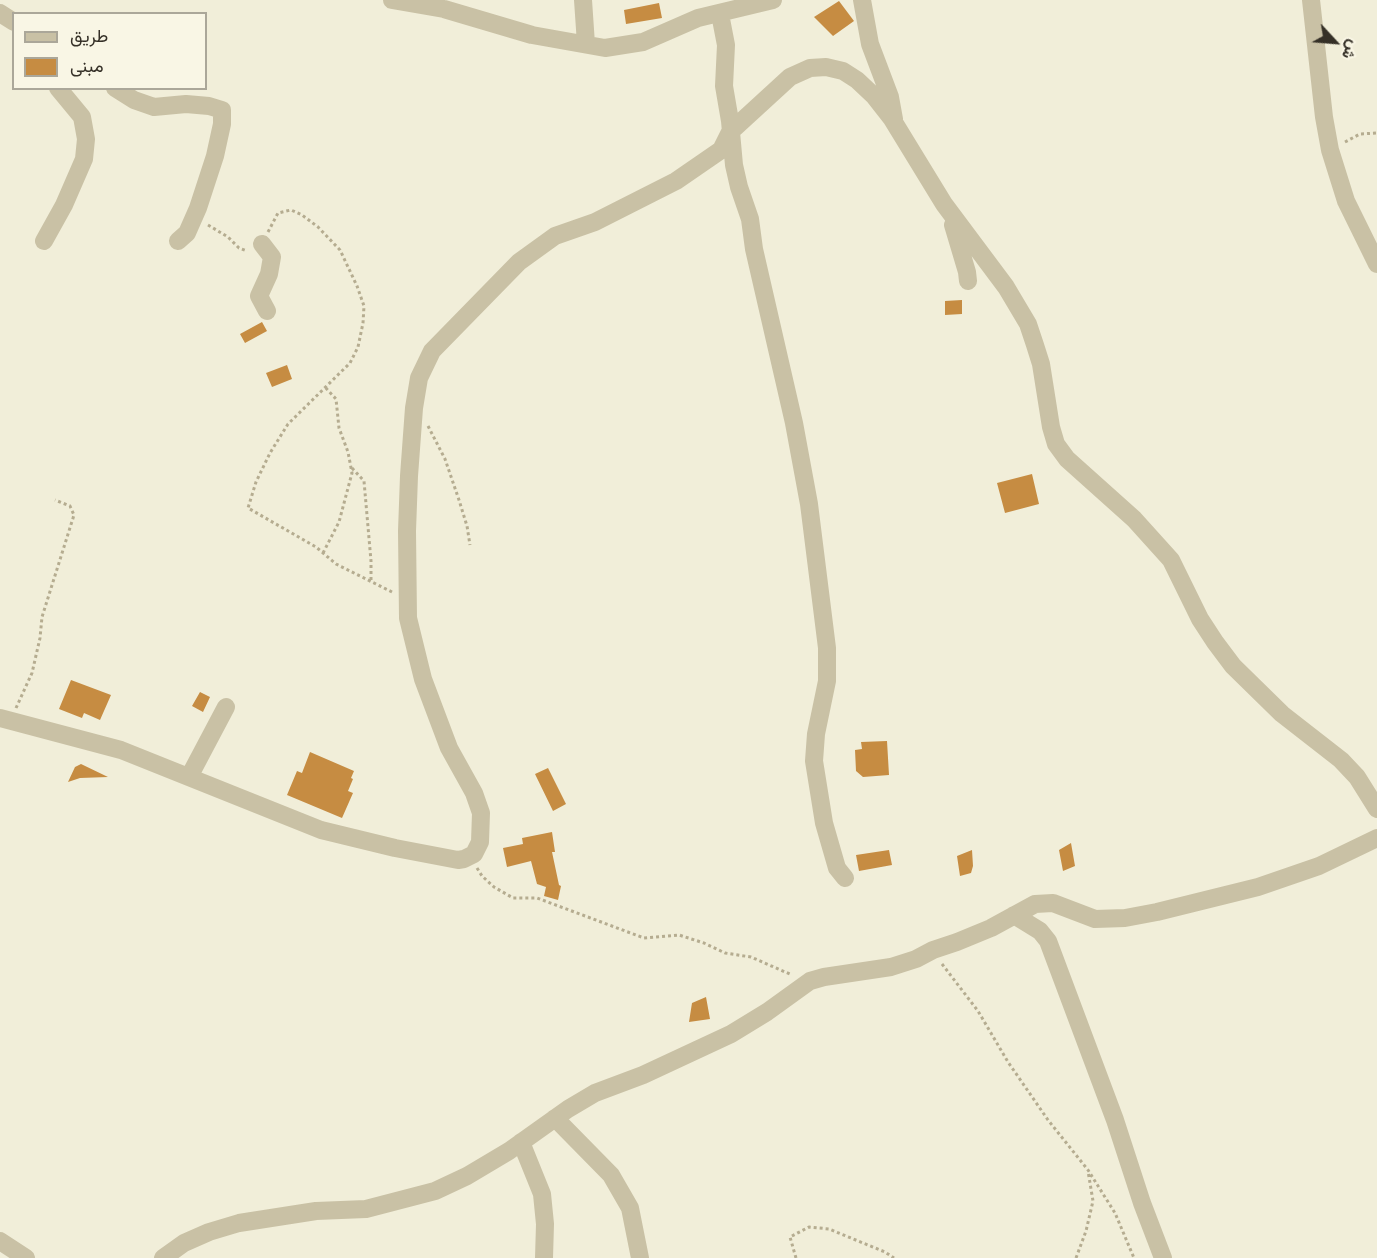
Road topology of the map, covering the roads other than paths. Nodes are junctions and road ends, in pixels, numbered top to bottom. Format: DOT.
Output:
graph roads {
  1 [pos="392,0"];
  2 [pos="583,0"];
  3 [pos="773,0"];
  4 [pos="862,0"];
  5 [pos="1311,0"];
  6 [pos="720,14"];
  7 [pos="586,44"];
  8 [pos="60,90"];
  9 [pos="118,90"];
  10 [pos="895,123"];
  11 [pos="730,132"];
  12 [pos="944,204"];
  13 [pos="44,241"];
  14 [pos="178,241"];
  15 [pos="262,244"];
  16 [pos="1377,264"];
  17 [pos="968,281"];
  18 [pos="267,311"];
  19 [pos="226,707"];
  20 [pos="6,720"];
  21 [pos="189,777"];
  22 [pos="1377,809"];
  23 [pos="1377,838"];
  24 [pos="845,878"];
  25 [pos="1014,915"];
  26 [pos="555,1118"];
  27 [pos="521,1142"];
  28 [pos="0,1241"];
  29 [pos="26,1258"];
  30 [pos="164,1258"];
  31 [pos="544,1258"];
  32 [pos="640,1258"];
  33 [pos="1163,1258"];
  1 -- 7 [label="street"];
  2 -- 7 [label="street"];
  3 -- 6 [label="street"];
  4 -- 10 [label="street"];
  5 -- 16 [label="street"];
  6 -- 7 [label="street"];
  6 -- 11 [label="street"];
  8 -- 13 [label="street"];
  9 -- 14 [label="street"];
  10 -- 11 [label="street"];
  10 -- 12 [label="street"];
  11 -- 21 [label="street"];
  11 -- 24 [label="street"];
  12 -- 17 [label="street"];
  12 -- 22 [label="street"];
  15 -- 18 [label="street"];
  19 -- 21 [label="street"];
  20 -- 21 [label="street"];
  23 -- 25 [label="street"];
  25 -- 26 [label="street"];
  25 -- 33 [label="street"];
  26 -- 27 [label="street"];
  26 -- 32 [label="street"];
  27 -- 30 [label="street"];
  27 -- 31 [label="street"];
  28 -- 29 [label="street"];
}
